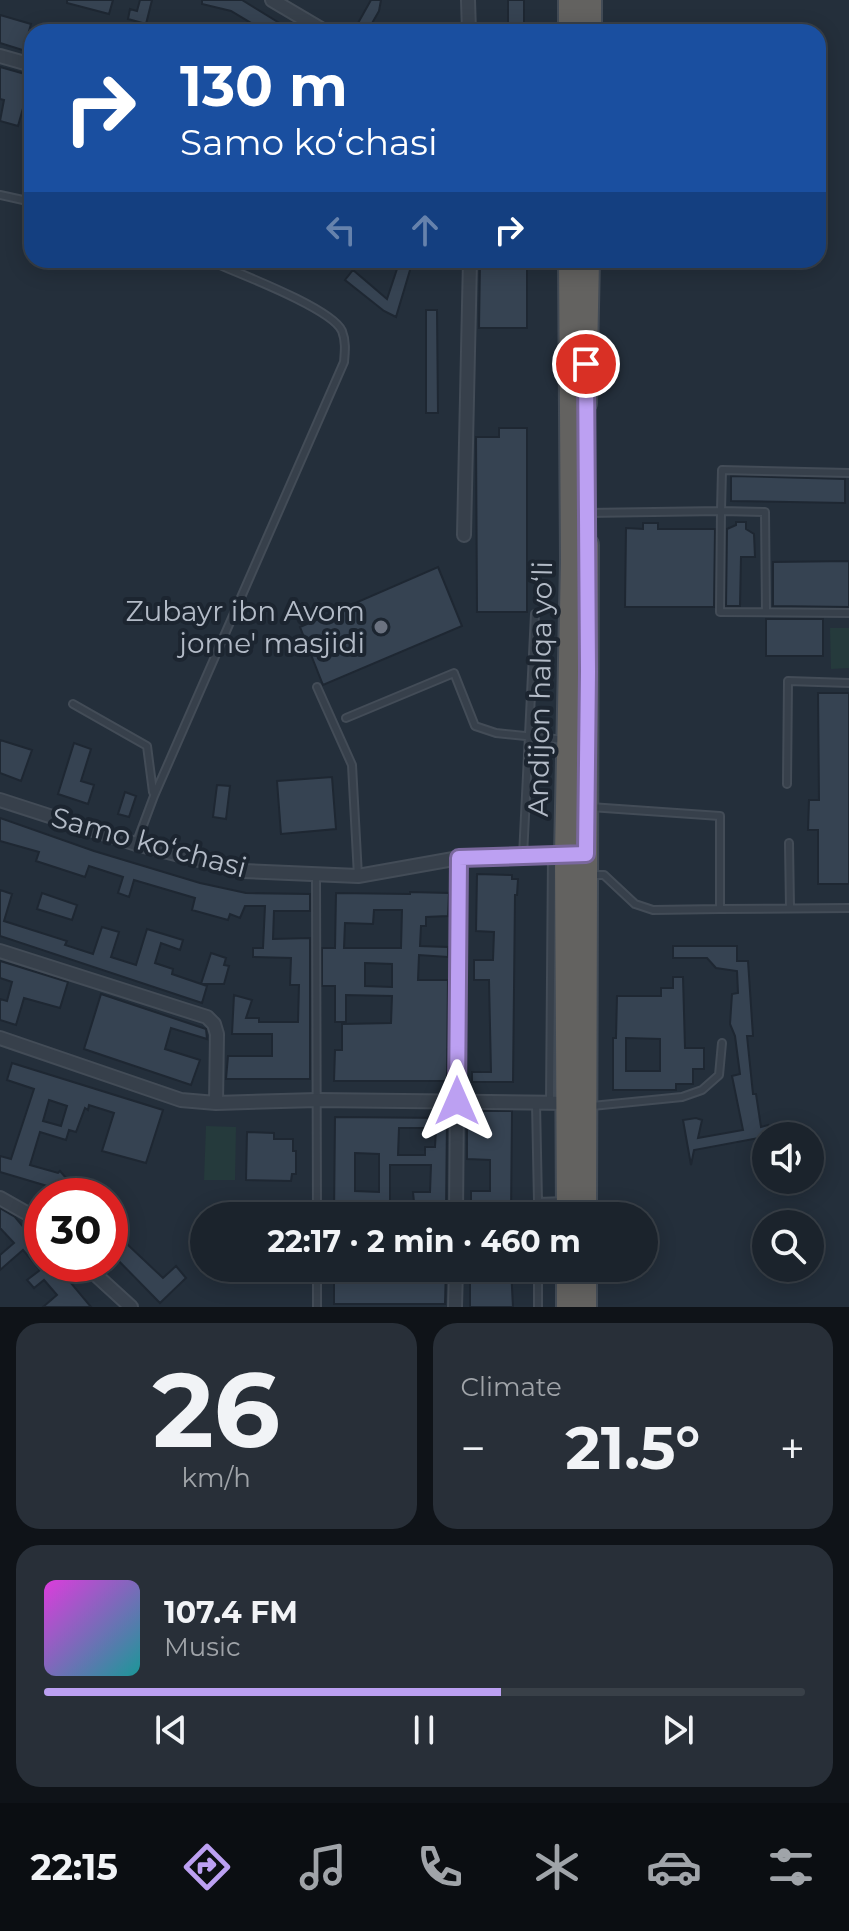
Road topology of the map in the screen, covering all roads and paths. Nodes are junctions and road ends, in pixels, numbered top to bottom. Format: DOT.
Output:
graph roads {
  1 [pos="272,0"];
  2 [pos="468,0"];
  3 [pos="570,0"];
  4 [pos="590,0"];
  5 [pos="290,4"];
  6 [pos="316,24"];
  7 [pos="469,24"];
  8 [pos="570,24"];
  9 [pos="590,24"];
  10 [pos="0,56"];
  11 [pos="24,63"];
  12 [pos="0,195"];
  13 [pos="24,200"];
  14 [pos="226,268"];
  15 [pos="470,268"];
  16 [pos="570,268"];
  17 [pos="588,268"];
  18 [pos="849,473"];
  19 [pos="721,511"];
  20 [pos="587,513"];
  21 [pos="464,535"];
  22 [pos="766,612"];
  23 [pos="849,613"];
  24 [pos="535,614"];
  25 [pos="849,683"];
  26 [pos="317,687"];
  27 [pos="73,704"];
  28 [pos="346,718"];
  29 [pos="529,738"];
  30 [pos="569,740"];
  31 [pos="787,784"];
  32 [pos="154,796"];
  33 [pos="0,800"];
  34 [pos="586,807"];
  35 [pos="789,843"];
  36 [pos="136,844"];
  37 [pos="523,856"];
  38 [pos="459,858"];
  39 [pos="573,860"];
  40 [pos="316,874"];
  41 [pos="358,876"];
  42 [pos="790,908"];
  43 [pos="849,908"];
  44 [pos="720,909"];
  45 [pos="0,951"];
  46 [pos="0,1038"];
  47 [pos="722,1043"];
  48 [pos="317,1100"];
  49 [pos="457,1101"];
  50 [pos="216,1103"];
  51 [pos="560,1104"];
  52 [pos="0,1198"];
  53 [pos="317,1202"];
  54 [pos="456,1202"];
  55 [pos="538,1202"];
  56 [pos="573,1202"];
  57 [pos="24,1212"];
  58 [pos="104,1282"];
  59 [pos="317,1282"];
  60 [pos="456,1282"];
  61 [pos="538,1282"];
  62 [pos="568,1282"];
  63 [pos="585,1282"];
  64 [pos="131,1307"];
  65 [pos="317,1307"];
  66 [pos="455,1307"];
  67 [pos="538,1307"];
  68 [pos="568,1307"];
  69 [pos="585,1307"];
  1 -- 5 [label="street"];
  2 -- 7 [label="street"];
  3 -- 8 [label="highway"];
  4 -- 9 [label="highway"];
  5 -- 6 [label="street"];
  10 -- 11 [label="street"];
  12 -- 13 [label="lane"];
  14 -- 32 [label="lane"];
  15 -- 21 [label="street"];
  16 -- 30 [label="highway, Andijon halqa yo‘li"];
  17 -- 20 [label="highway, Andijon halqa yo‘li"];
  18 -- 19 [label="lane"];
  19 -- 20 [label="lane"];
  19 -- 22 [label="lane"];
  19 -- 22 [label="lane"];
  20 -- 34 [label="highway, Andijon halqa yo‘li"];
  22 -- 23 [label="lane"];
  24 -- 29 [label="lane"];
  25 -- 31 [label="lane"];
  26 -- 41 [label="lane"];
  27 -- 32 [label="lane"];
  28 -- 29 [label="lane"];
  29 -- 30 [label="lane"];
  29 -- 37 [label="lane"];
  30 -- 39 [label="highway, Andijon halqa yo‘li"];
  32 -- 36 [label="lane"];
  33 -- 36 [label="street, Samo koʻchasi"];
  34 -- 39 [label="highway, Andijon halqa yo‘li"];
  34 -- 44 [label="lane"];
  35 -- 42 [label="lane"];
  36 -- 40 [label="street, Samo koʻchasi"];
  37 -- 38 [label="street, Samo koʻchasi"];
  37 -- 39 [label="street, Samo koʻchasi"];
  38 -- 41 [label="street, Samo koʻchasi"];
  38 -- 49 [label="street"];
  39 -- 44 [label="lane"];
  39 -- 51 [label="highway, Andijon halqa yo‘li"];
  39 -- 51 [label="lane"];
  40 -- 41 [label="street, Samo koʻchasi"];
  40 -- 48 [label="lane"];
  42 -- 43 [label="lane"];
  42 -- 44 [label="lane"];
  45 -- 50 [label="street"];
  46 -- 50 [label="street"];
  47 -- 51 [label="lane"];
  48 -- 49 [label="street"];
  48 -- 50 [label="street"];
  48 -- 53 [label="lane"];
  49 -- 51 [label="street"];
  49 -- 54 [label="street"];
  51 -- 55 [label="lane"];
  51 -- 56 [label="highway, Andijon halqa yo‘li"];
  52 -- 57 [label="street"];
  58 -- 64 [label="street"];
  59 -- 65 [label="lane"];
  60 -- 66 [label="street"];
  61 -- 67 [label="lane"];
  62 -- 68 [label="highway"];
  63 -- 69 [label="highway"];
}
